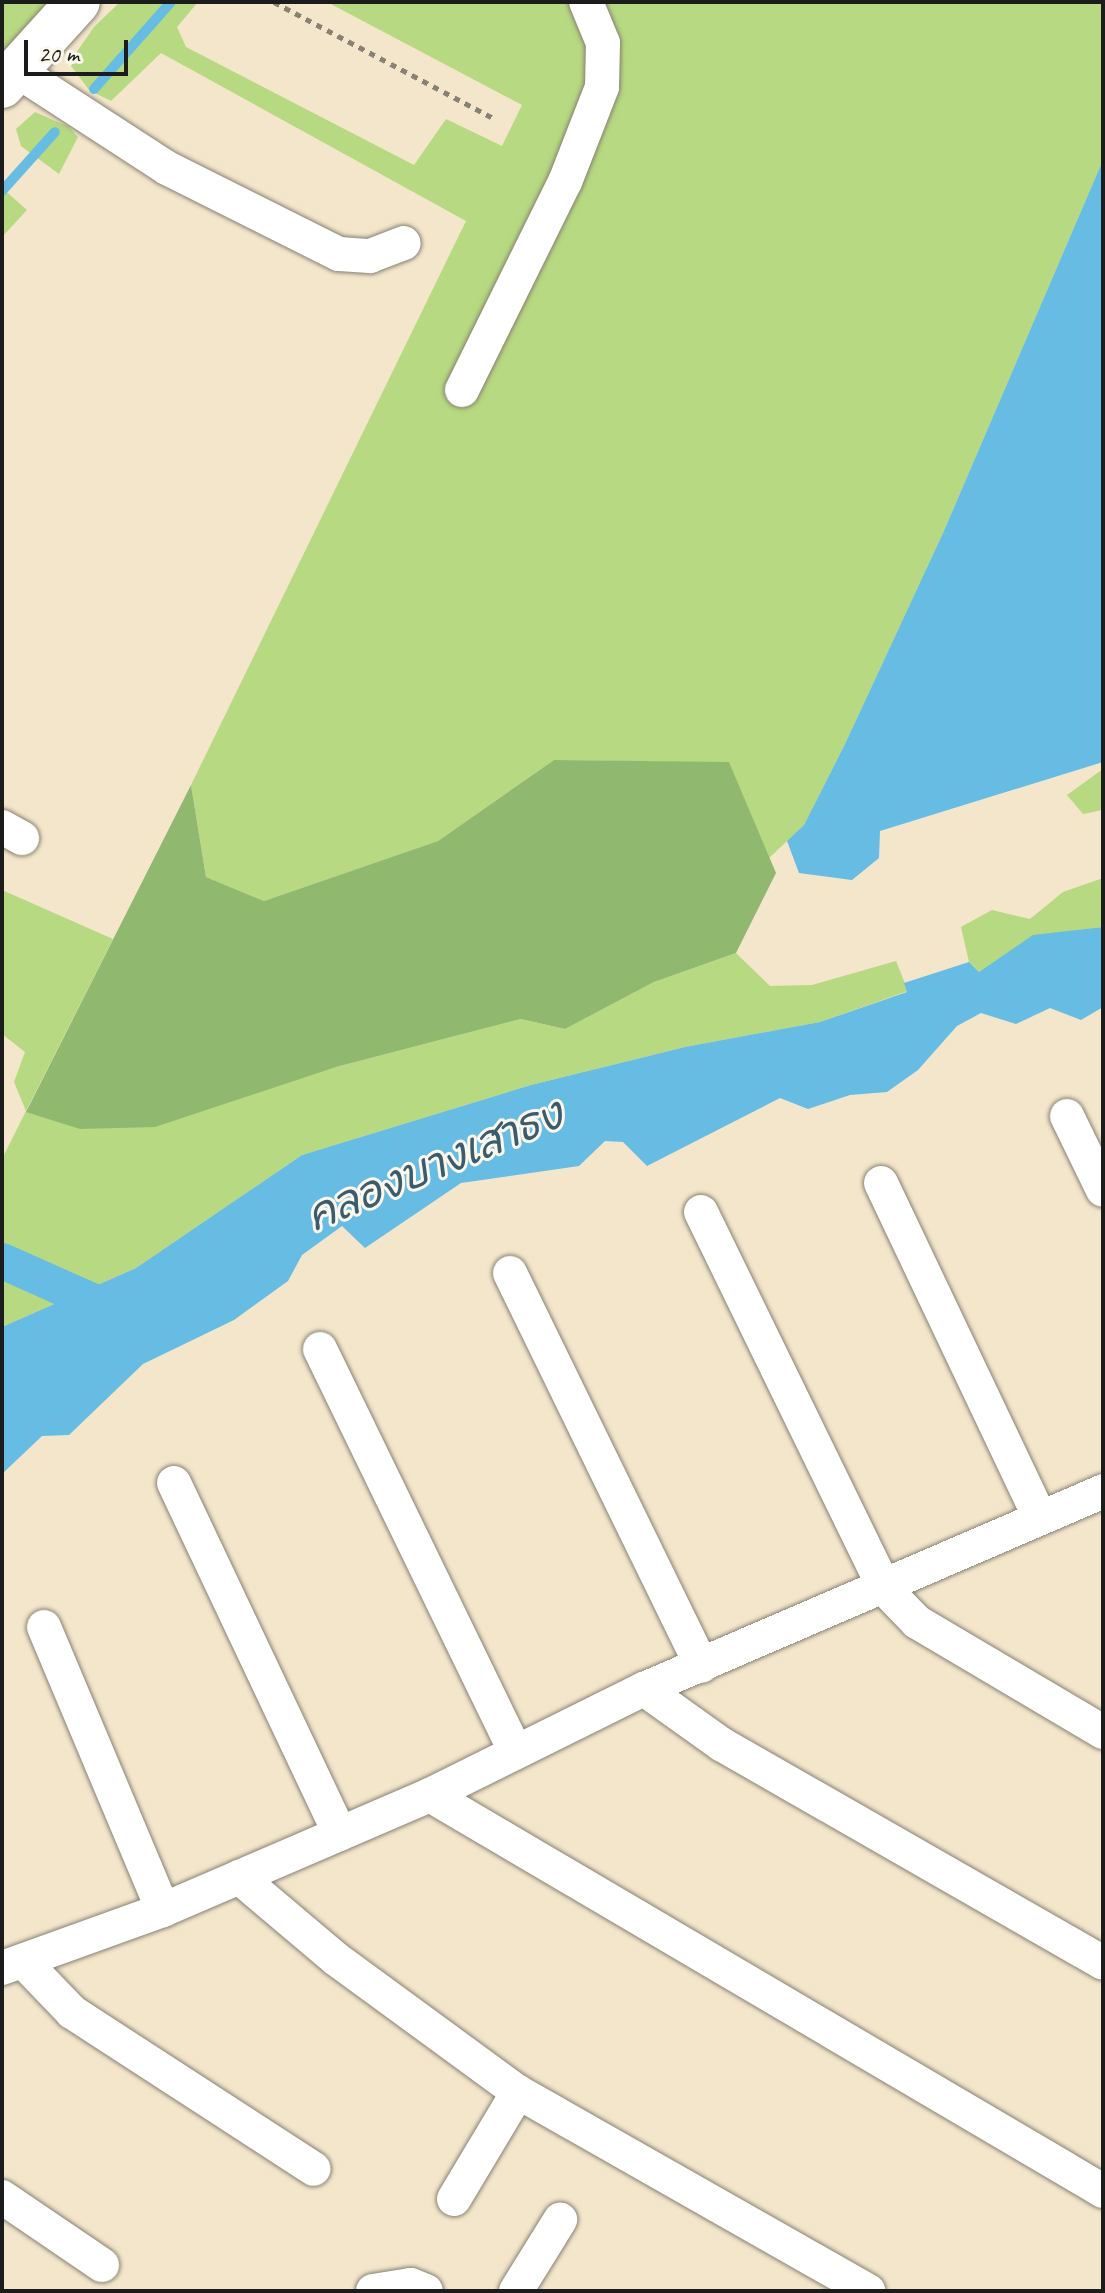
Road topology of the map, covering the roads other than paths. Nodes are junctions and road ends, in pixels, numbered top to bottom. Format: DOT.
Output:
graph roads {
  1 [pos="78,2"];
  2 [pos="586,2"];
  3 [pos="9,78"];
  4 [pos="404,243"];
  5 [pos="462,390"];
  6 [pos="1067,1116"];
  7 [pos="881,1183"];
  8 [pos="1103,1190"];
  9 [pos="701,1212"];
  10 [pos="510,1273"];
  11 [pos="320,1349"];
  12 [pos="174,1483"];
  13 [pos="1099,1498"];
  14 [pos="1040,1518"];
  15 [pos="885,1589"];
  16 [pos="44,1627"];
  17 [pos="702,1666"];
  18 [pos="644,1689"];
  19 [pos="1103,1732"];
  20 [pos="516,1752"];
  21 [pos="430,1795"];
  22 [pos="340,1834"];
  23 [pos="239,1877"];
  24 [pos="163,1910"];
  25 [pos="1103,1963"];
  26 [pos="13,1965"];
  27 [pos="518,2092"];
  28 [pos="314,2169"];
  29 [pos="1103,2191"];
  30 [pos="2,2197"];
  31 [pos="454,2199"];
  32 [pos="560,2220"];
  33 [pos="102,2265"];
  34 [pos="373,2291"];
  35 [pos="426,2291"];
  36 [pos="516,2291"];
  37 [pos="868,2291"];
  1 -- 3 [label="main road"];
  2 -- 5 [label="street"];
  3 -- 4 [label="street"];
  6 -- 8 [label="street"];
  7 -- 14 [label="street"];
  9 -- 15 [label="street"];
  10 -- 17 [label="street"];
  11 -- 20 [label="street"];
  12 -- 22 [label="street"];
  13 -- 14 [label="street"];
  14 -- 15 [label="street"];
  15 -- 17 [label="street"];
  15 -- 19 [label="street"];
  16 -- 24 [label="street"];
  17 -- 18 [label="street"];
  18 -- 20 [label="street"];
  18 -- 25 [label="street"];
  20 -- 21 [label="street"];
  21 -- 22 [label="street"];
  21 -- 29 [label="street"];
  22 -- 23 [label="street"];
  23 -- 24 [label="street"];
  23 -- 27 [label="street"];
  24 -- 26 [label="street"];
  26 -- 28 [label="street"];
  27 -- 31 [label="street"];
  27 -- 37 [label="street"];
  30 -- 33 [label="street"];
  32 -- 36 [label="street"];
  34 -- 35 [label="street"];
}
